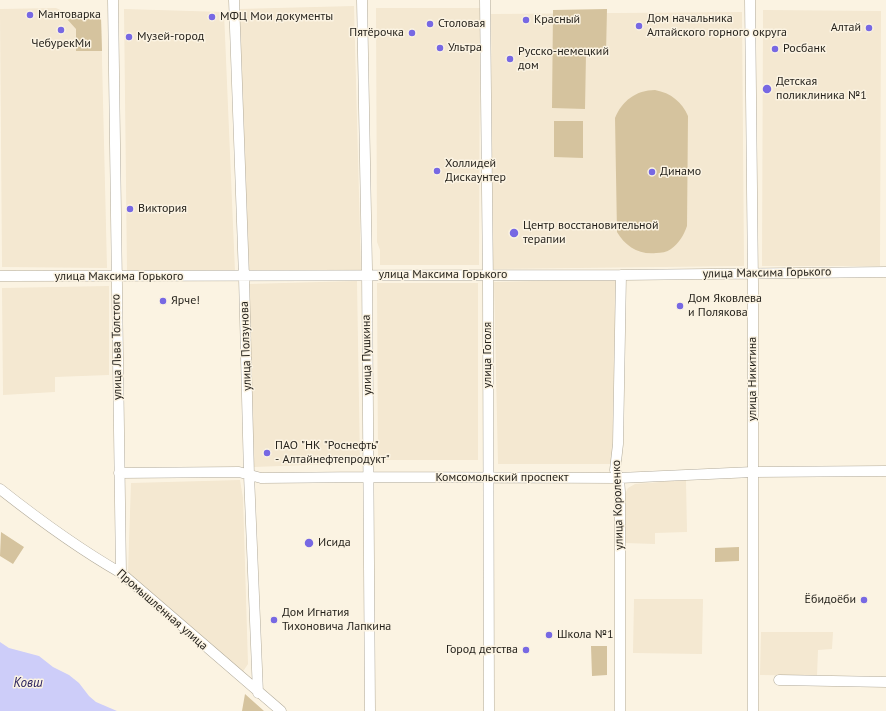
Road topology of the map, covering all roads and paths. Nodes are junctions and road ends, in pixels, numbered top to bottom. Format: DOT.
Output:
graph roads {
  1 [pos="113,0"];
  2 [pos="234,0"];
  3 [pos="362,0"];
  4 [pos="485,0"];
  5 [pos="750,0"];
  6 [pos="886,272"];
  7 [pos="752,274"];
  8 [pos="488,275"];
  9 [pos="620,275"];
  10 [pos="0,276"];
  11 [pos="367,276"];
  12 [pos="116,277"];
  13 [pos="244,277"];
  14 [pos="886,471"];
  15 [pos="753,472"];
  16 [pos="119,473"];
  17 [pos="250,474"];
  18 [pos="368,477"];
  19 [pos="488,478"];
  20 [pos="619,478"];
  21 [pos="0,489"];
  22 [pos="121,573"];
  23 [pos="779,680"];
  24 [pos="886,682"];
  25 [pos="258,693"];
  26 [pos="281,711"];
  27 [pos="370,711"];
  28 [pos="489,711"];
  29 [pos="620,711"];
  30 [pos="753,711"];
  1 -- 12 [label="street, улица Льва Толстого"];
  2 -- 13 [label="street, улица Ползунова"];
  3 -- 11 [label="street, улица Пушкина"];
  4 -- 8 [label="street, улица Гоголя"];
  5 -- 7 [label="street, улица Никитина"];
  6 -- 7 [label="street, улица Максима Горького"];
  7 -- 9 [label="street, улица Максима Горького"];
  7 -- 15 [label="street, улица Никитина"];
  8 -- 9 [label="street, улица Максима Горького"];
  8 -- 11 [label="street, улица Максима Горького"];
  8 -- 19 [label="street, улица Гоголя"];
  9 -- 20 [label="street, улица Короленко"];
  10 -- 12 [label="street, улица Максима Горького"];
  11 -- 13 [label="street, улица Максима Горького"];
  11 -- 18 [label="street, улица Пушкина"];
  12 -- 13 [label="street, улица Максима Горького"];
  12 -- 16 [label="street, улица Льва Толстого"];
  13 -- 17 [label="street, улица Ползунова"];
  14 -- 15 [label="street, Комсомольский проспект"];
  15 -- 20 [label="street, Комсомольский проспект"];
  15 -- 30 [label="street, улица Никитина"];
  16 -- 17 [label="street, Комсомольский проспект"];
  16 -- 22 [label="street, улица Льва Толстого"];
  17 -- 18 [label="street, Комсомольский проспект"];
  17 -- 25 [label="street, улица Ползунова"];
  18 -- 19 [label="street, Комсомольский проспект"];
  18 -- 27 [label="street, улица Пушкина"];
  19 -- 20 [label="street, Комсомольский проспект"];
  19 -- 28 [label="street, улица Гоголя"];
  20 -- 29 [label="street, улица Короленко"];
  21 -- 22 [label="street, Промышленная улица"];
  22 -- 25 [label="street, Промышленная улица"];
  23 -- 24 [label="street"];
  25 -- 26 [label="street, Промышленная улица"];
}
